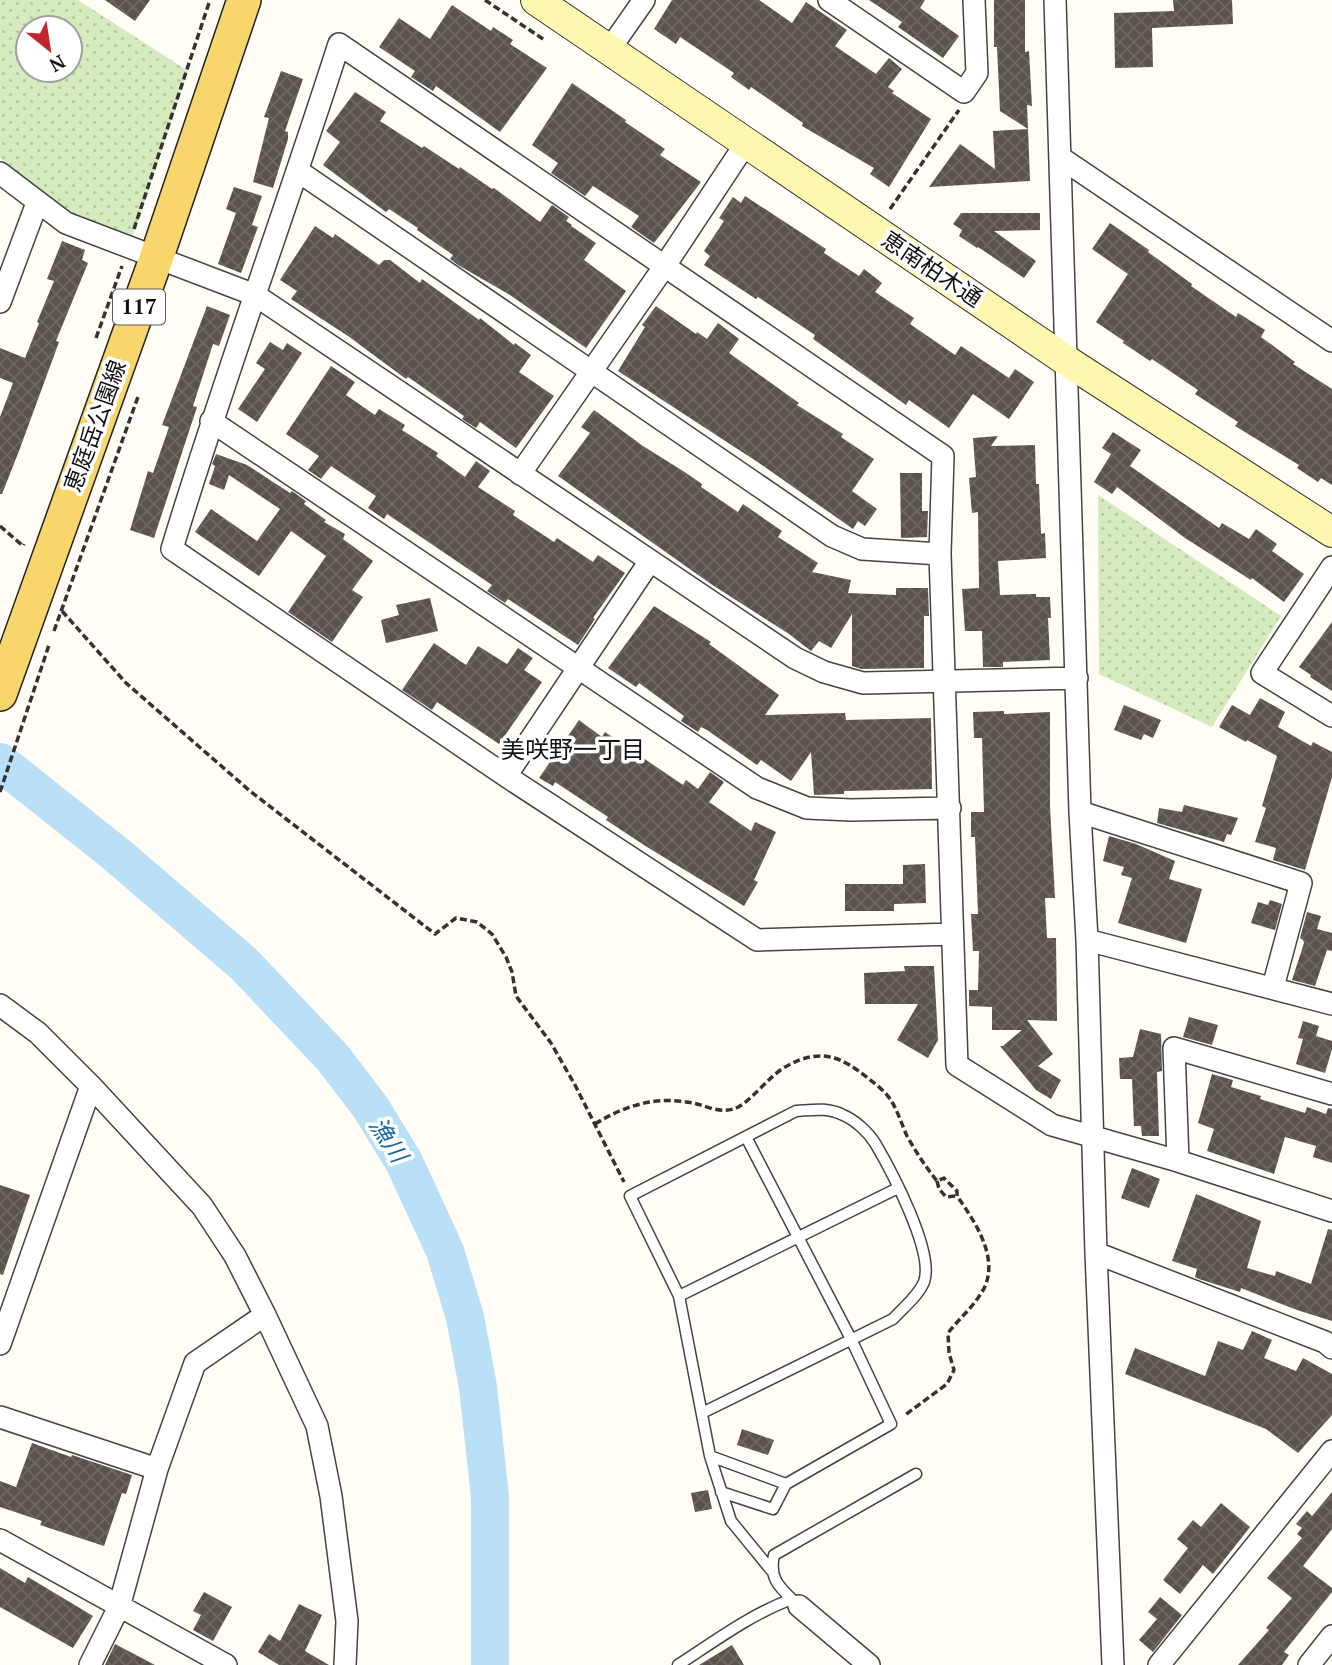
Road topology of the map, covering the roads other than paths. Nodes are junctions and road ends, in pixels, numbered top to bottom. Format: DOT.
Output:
graph roads {
  1 [pos="244,0"];
  2 [pos="536,0"];
  3 [pos="643,0"];
  4 [pos="829,0"];
  5 [pos="974,0"];
  6 [pos="1055,0"];
  7 [pos="609,50"];
  8 [pos="746,142"];
  9 [pos="1061,158"];
  10 [pos="298,171"];
  11 [pos="0,173"];
  12 [pos="37,203"];
  13 [pos="142,253"];
  14 [pos="664,267"];
  15 [pos="255,295"];
  16 [pos="0,302"];
  17 [pos="1332,341"];
  18 [pos="1067,361"];
  19 [pos="592,372"];
  20 [pos="211,421"];
  21 [pos="520,474"];
  22 [pos="1332,532"];
  23 [pos="940,554"];
  24 [pos="650,561"];
  25 [pos="1332,567"];
  26 [pos="580,668"];
  27 [pos="1077,678"];
  28 [pos="946,682"];
  29 [pos="0,694"];
  30 [pos="1332,716"];
  31 [pos="506,776"];
  32 [pos="950,808"];
  33 [pos="1080,812"];
  34 [pos="952,934"];
  35 [pos="1087,940"];
  36 [pos="1273,987"];
  37 [pos="1332,1004"];
  38 [pos="0,1005"];
  39 [pos="91,1086"];
  40 [pos="1332,1094"];
  41 [pos="1091,1135"];
  42 [pos="746,1137"];
  43 [pos="1178,1161"];
  44 [pos="898,1188"];
  45 [pos="1330,1206"];
  46 [pos="798,1237"];
  47 [pos="1096,1253"];
  48 [pos="679,1296"];
  49 [pos="265,1315"];
  50 [pos="851,1339"];
  51 [pos="0,1344"];
  52 [pos="1332,1348"];
  53 [pos="702,1413"];
  54 [pos="0,1417"];
  55 [pos="1332,1451"];
  56 [pos="710,1456"];
  57 [pos="157,1469"];
  58 [pos="916,1474"];
  59 [pos="786,1484"];
  60 [pos="721,1492"];
  61 [pos="0,1540"];
  62 [pos="771,1570"];
  63 [pos="796,1602"];
  64 [pos="119,1607"];
  65 [pos="1332,1636"];
  66 [pos="90,1665"];
  67 [pos="226,1665"];
  68 [pos="345,1665"];
  69 [pos="678,1665"];
  70 [pos="869,1665"];
  71 [pos="1113,1665"];
  72 [pos="1160,1665"];
  73 [pos="1308,1665"];
  1 -- 13 [label="main road, 恵庭岳公園線 / 117"];
  2 -- 7 [label="street, 恵南柏木通"];
  3 -- 7 [label="street"];
  4 -- 5 [label="street"];
  6 -- 9 [label="street"];
  7 -- 8 [label="street, 恵南柏木通"];
  8 -- 14 [label="street"];
  8 -- 18 [label="street, 恵南柏木通"];
  9 -- 17 [label="street"];
  9 -- 18 [label="street"];
  10 -- 14 [label="street"];
  10 -- 15 [label="street"];
  10 -- 19 [label="street"];
  11 -- 12 [label="street"];
  12 -- 13 [label="street"];
  12 -- 16 [label="street"];
  13 -- 15 [label="street"];
  13 -- 29 [label="main road, 恵庭岳公園線 / 117"];
  14 -- 19 [label="street"];
  14 -- 23 [label="street"];
  15 -- 20 [label="street"];
  15 -- 21 [label="street"];
  18 -- 22 [label="street, 恵南柏木通"];
  18 -- 27 [label="street"];
  19 -- 21 [label="street"];
  19 -- 23 [label="street"];
  20 -- 26 [label="street"];
  20 -- 31 [label="street"];
  21 -- 24 [label="street"];
  23 -- 28 [label="street"];
  24 -- 26 [label="street"];
  24 -- 28 [label="street"];
  25 -- 30 [label="street"];
  26 -- 31 [label="street"];
  26 -- 32 [label="street"];
  27 -- 28 [label="street"];
  27 -- 33 [label="street"];
  28 -- 32 [label="street"];
  31 -- 34 [label="street"];
  32 -- 34 [label="street"];
  33 -- 35 [label="street"];
  33 -- 36 [label="street"];
  34 -- 41 [label="street"];
  35 -- 36 [label="street"];
  35 -- 41 [label="street"];
  36 -- 37 [label="street"];
  38 -- 39 [label="street"];
  39 -- 49 [label="street"];
  39 -- 51 [label="street"];
  40 -- 43 [label="street"];
  41 -- 43 [label="street"];
  41 -- 47 [label="street"];
  42 -- 44 [label="lane"];
  42 -- 46 [label="lane"];
  42 -- 48 [label="lane"];
  43 -- 45 [label="street"];
  44 -- 46 [label="lane"];
  44 -- 50 [label="lane"];
  46 -- 48 [label="lane"];
  46 -- 50 [label="lane"];
  47 -- 52 [label="street"];
  47 -- 71 [label="street"];
  48 -- 53 [label="lane"];
  49 -- 57 [label="street"];
  49 -- 68 [label="street"];
  50 -- 53 [label="lane"];
  50 -- 59 [label="lane"];
  53 -- 56 [label="lane"];
  54 -- 57 [label="street"];
  55 -- 72 [label="street"];
  56 -- 59 [label="lane"];
  56 -- 60 [label="lane"];
  57 -- 64 [label="street"];
  58 -- 62 [label="lane"];
  59 -- 60 [label="lane"];
  60 -- 62 [label="lane"];
  61 -- 64 [label="street"];
  62 -- 63 [label="lane"];
  63 -- 69 [label="lane"];
  63 -- 70 [label="street"];
  64 -- 66 [label="street"];
  64 -- 67 [label="street"];
  65 -- 73 [label="street"];
}
